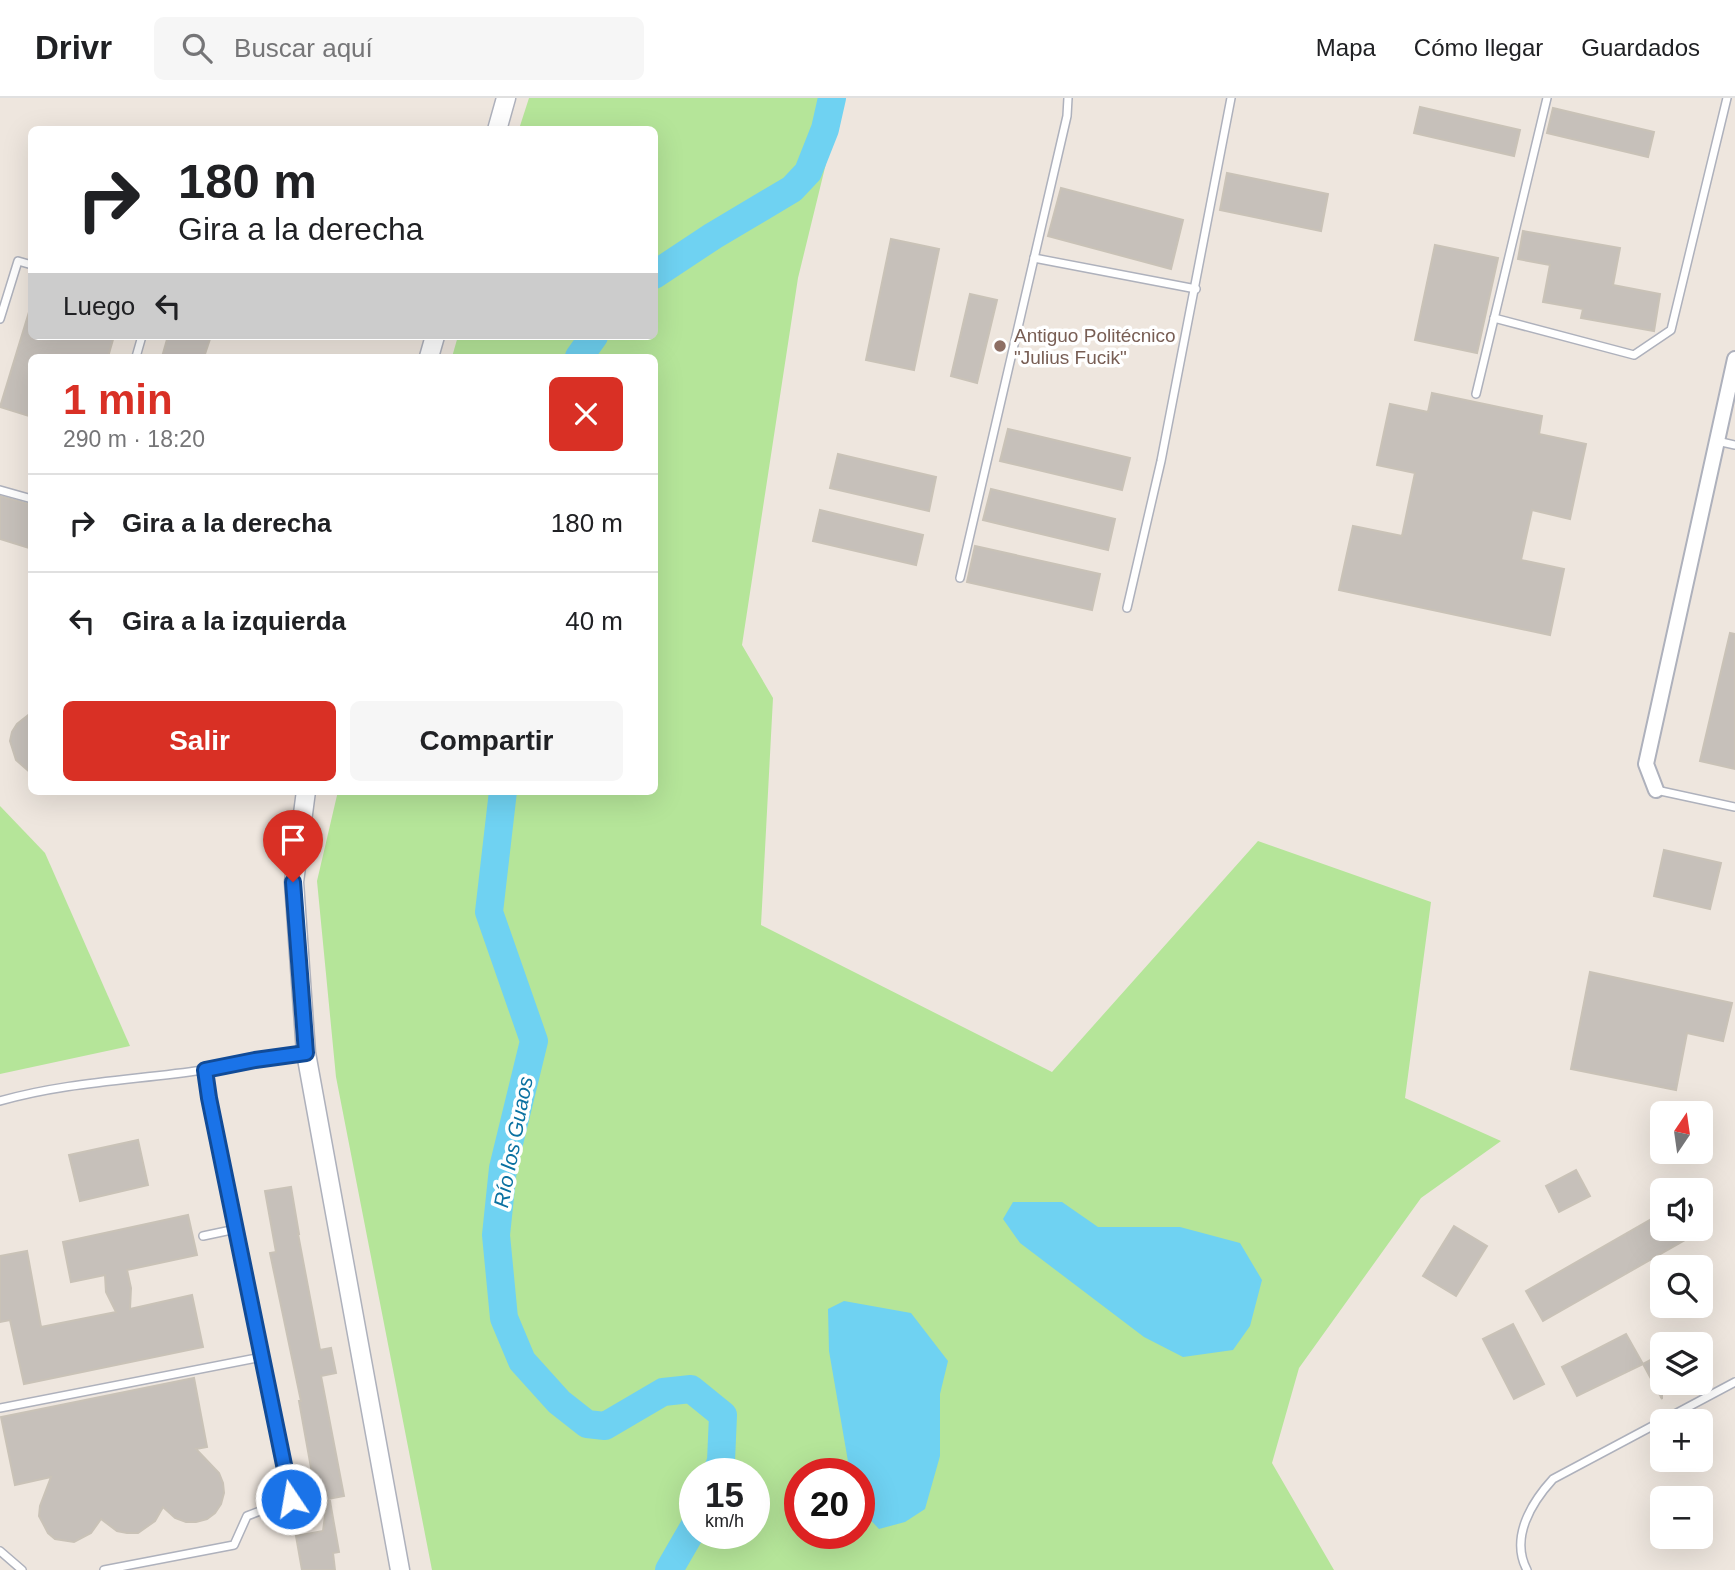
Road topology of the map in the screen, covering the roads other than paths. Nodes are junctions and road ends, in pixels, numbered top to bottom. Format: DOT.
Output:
graph roads {
  1 [pos="506,98"];
  2 [pos="1068,98"];
  3 [pos="1231,98"];
  4 [pos="1547,98"];
  5 [pos="1727,98"];
  6 [pos="498,126"];
  7 [pos="1034,258"];
  8 [pos="28,264"];
  9 [pos="1196,289"];
  10 [pos="1494,318"];
  11 [pos="0,319"];
  12 [pos="1735,359"];
  13 [pos="1476,394"];
  14 [pos="1717,441"];
  15 [pos="1735,446"];
  16 [pos="0,490"];
  17 [pos="28,498"];
  18 [pos="960,578"];
  19 [pos="1127,608"];
  20 [pos="1656,790"];
  21 [pos="305,795"];
  22 [pos="1735,807"];
  23 [pos="306,1053"];
  24 [pos="205,1070"];
  25 [pos="0,1101"];
  26 [pos="236,1229"];
  27 [pos="203,1236"];
  28 [pos="262,1357"];
  29 [pos="1735,1382"];
  30 [pos="0,1408"];
  31 [pos="0,1551"];
  32 [pos="22,1570"];
  33 [pos="104,1570"];
  34 [pos="400,1570"];
  35 [pos="1527,1570"];
  1 -- 6 [label="street"];
  2 -- 7 [label="lane"];
  3 -- 9 [label="lane"];
  4 -- 10 [label="lane"];
  5 -- 10 [label="lane"];
  7 -- 9 [label="lane"];
  7 -- 18 [label="lane"];
  8 -- 11 [label="lane"];
  9 -- 19 [label="lane"];
  10 -- 13 [label="lane"];
  12 -- 14 [label="street"];
  14 -- 15 [label="lane"];
  14 -- 20 [label="street"];
  16 -- 17 [label="lane"];
  20 -- 22 [label="lane"];
  21 -- 23 [label="street"];
  23 -- 24 [label="lane"];
  23 -- 34 [label="street"];
  24 -- 25 [label="lane"];
  24 -- 26 [label="lane"];
  26 -- 27 [label="lane"];
  26 -- 28 [label="lane"];
  28 -- 30 [label="lane"];
  28 -- 33 [label="lane"];
  29 -- 35 [label="lane"];
  31 -- 32 [label="lane"];
}
